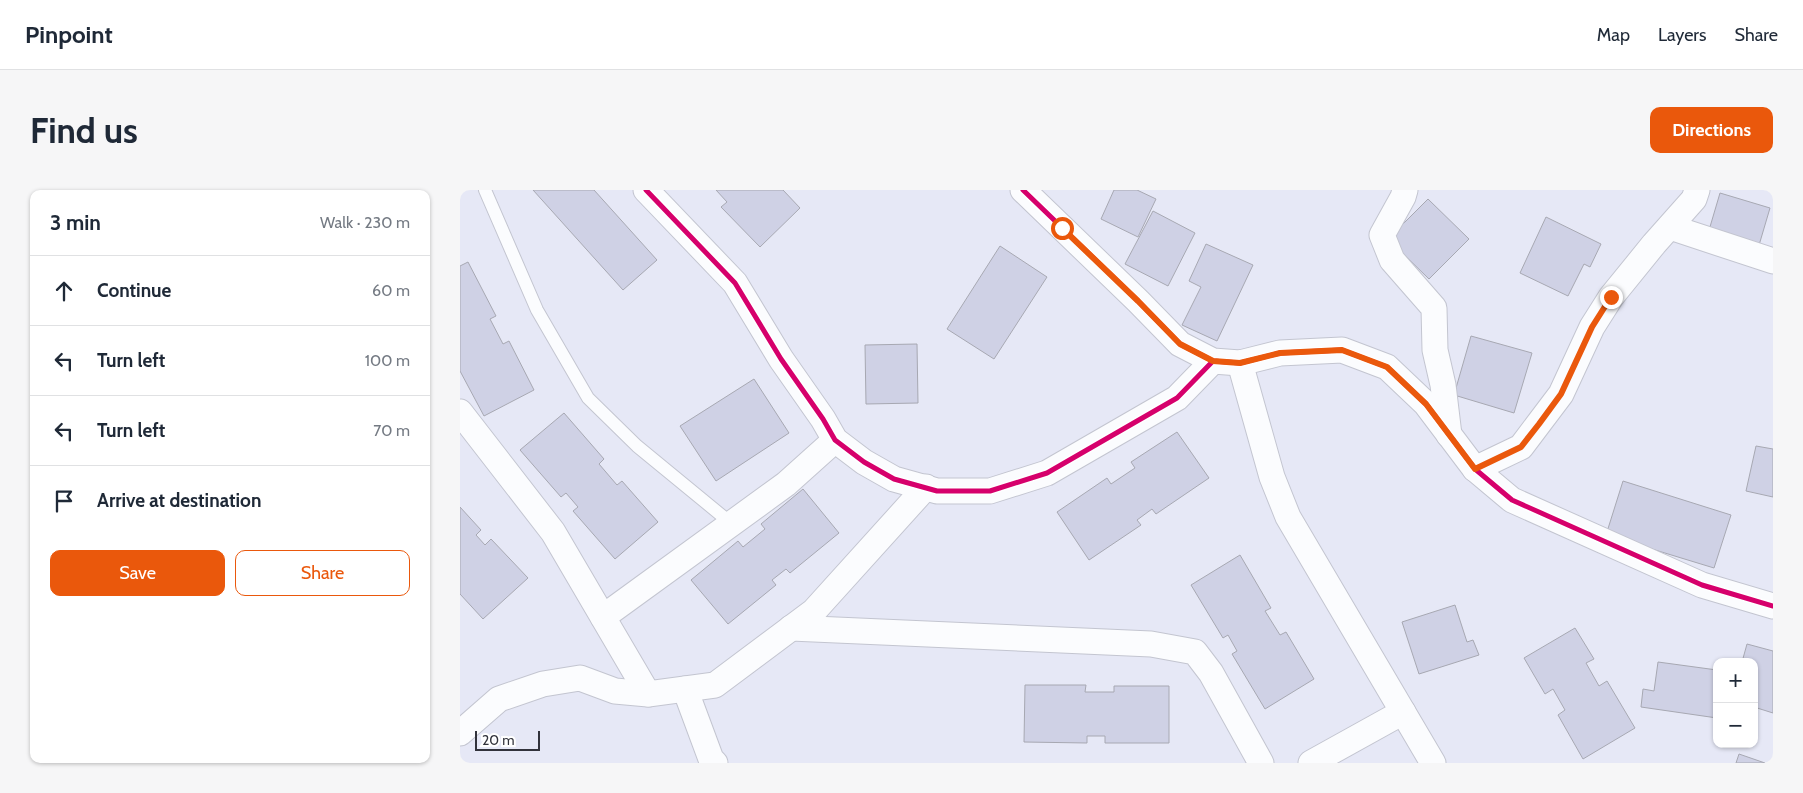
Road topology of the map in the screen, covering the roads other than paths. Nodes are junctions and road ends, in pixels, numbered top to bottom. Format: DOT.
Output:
graph roads {
  1 [pos="485,190"];
  2 [pos="646,190"];
  3 [pos="1023,190"];
  4 [pos="1405,190"];
  5 [pos="1697,190"];
  6 [pos="1670,226"];
  7 [pos="1773,261"];
  8 [pos="1213,361"];
  9 [pos="1240,363"];
  10 [pos="460,412"];
  11 [pos="1449,435"];
  12 [pos="835,440"];
  13 [pos="1475,469"];
  14 [pos="926,488"];
  15 [pos="732,524"];
  16 [pos="1773,606"];
  17 [pos="603,617"];
  18 [pos="791,628"];
  19 [pos="685,689"];
  20 [pos="648,694"];
  21 [pos="1403,712"];
  22 [pos="460,733"];
  23 [pos="715,763"];
  24 [pos="1261,763"];
  25 [pos="1311,763"];
  26 [pos="1433,763"];
  1 -- 15 [label="lane"];
  2 -- 12 [label="street"];
  3 -- 8 [label="street"];
  4 -- 11 [label="street"];
  5 -- 6 [label="street"];
  6 -- 7 [label="street"];
  6 -- 13 [label="street"];
  8 -- 9 [label="street"];
  8 -- 14 [label="street"];
  9 -- 11 [label="street"];
  9 -- 21 [label="street"];
  10 -- 17 [label="street"];
  11 -- 13 [label="street"];
  12 -- 14 [label="street"];
  12 -- 15 [label="street"];
  13 -- 16 [label="street"];
  14 -- 18 [label="street"];
  15 -- 17 [label="street"];
  17 -- 20 [label="street"];
  18 -- 19 [label="street"];
  18 -- 24 [label="street"];
  19 -- 20 [label="street"];
  19 -- 23 [label="street"];
  20 -- 22 [label="street"];
  21 -- 25 [label="street"];
  21 -- 26 [label="street"];
}
